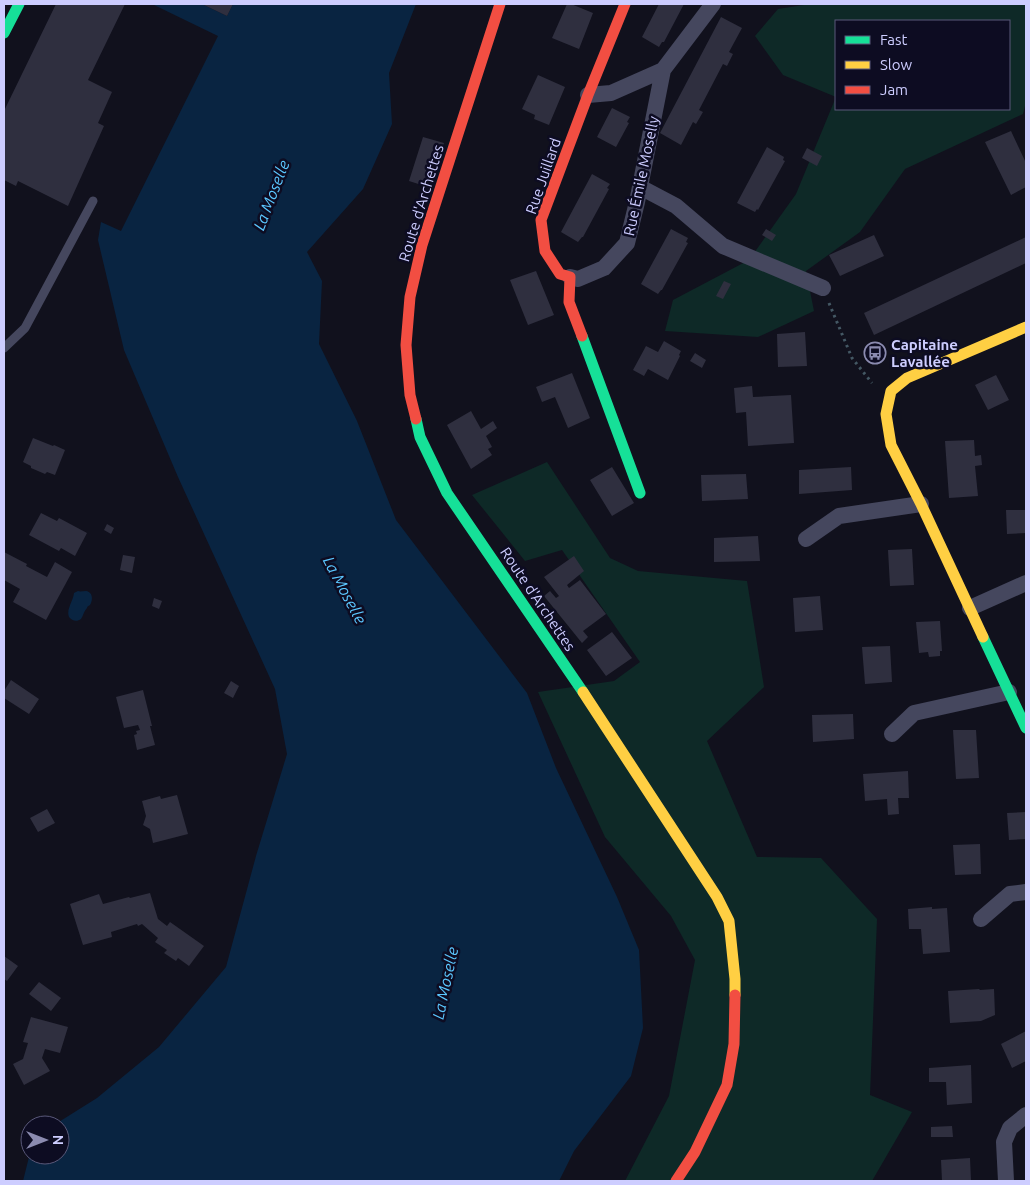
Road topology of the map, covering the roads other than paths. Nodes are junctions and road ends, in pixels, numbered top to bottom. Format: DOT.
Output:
graph roads {
  1 [pos="19,4"];
  2 [pos="500,4"];
  3 [pos="625,4"];
  4 [pos="713,4"];
  5 [pos="4,33"];
  6 [pos="663,70"];
  7 [pos="588,95"];
  8 [pos="640,187"];
  9 [pos="92,201"];
  10 [pos="570,277"];
  11 [pos="823,288"];
  12 [pos="1026,328"];
  13 [pos="4,348"];
  14 [pos="640,493"];
  15 [pos="921,504"];
  16 [pos="806,539"];
  17 [pos="1026,583"];
  18 [pos="970,608"];
  19 [pos="1009,692"];
  20 [pos="1026,728"];
  21 [pos="892,734"];
  22 [pos="1026,892"];
  23 [pos="981,919"];
  24 [pos="1026,1115"];
  25 [pos="676,1181"];
  26 [pos="1006,1181"];
  1 -- 5 [label="street"];
  2 -- 25 [label="street, Route d'Archettes"];
  3 -- 7 [label="street, Rue Juillard"];
  4 -- 6 [label="street, Rue Émile Moselly"];
  6 -- 7 [label="street, Rue Émile Moselly"];
  6 -- 8 [label="street, Rue Émile Moselly"];
  7 -- 10 [label="street, Rue Juillard"];
  8 -- 10 [label="street, Rue Émile Moselly"];
  8 -- 11 [label="street"];
  9 -- 13 [label="lane"];
  10 -- 14 [label="street"];
  12 -- 15 [label="street"];
  15 -- 16 [label="street"];
  15 -- 18 [label="street"];
  17 -- 18 [label="street"];
  18 -- 19 [label="street"];
  19 -- 20 [label="street"];
  19 -- 21 [label="street"];
  22 -- 23 [label="street"];
  24 -- 26 [label="street"];
}
